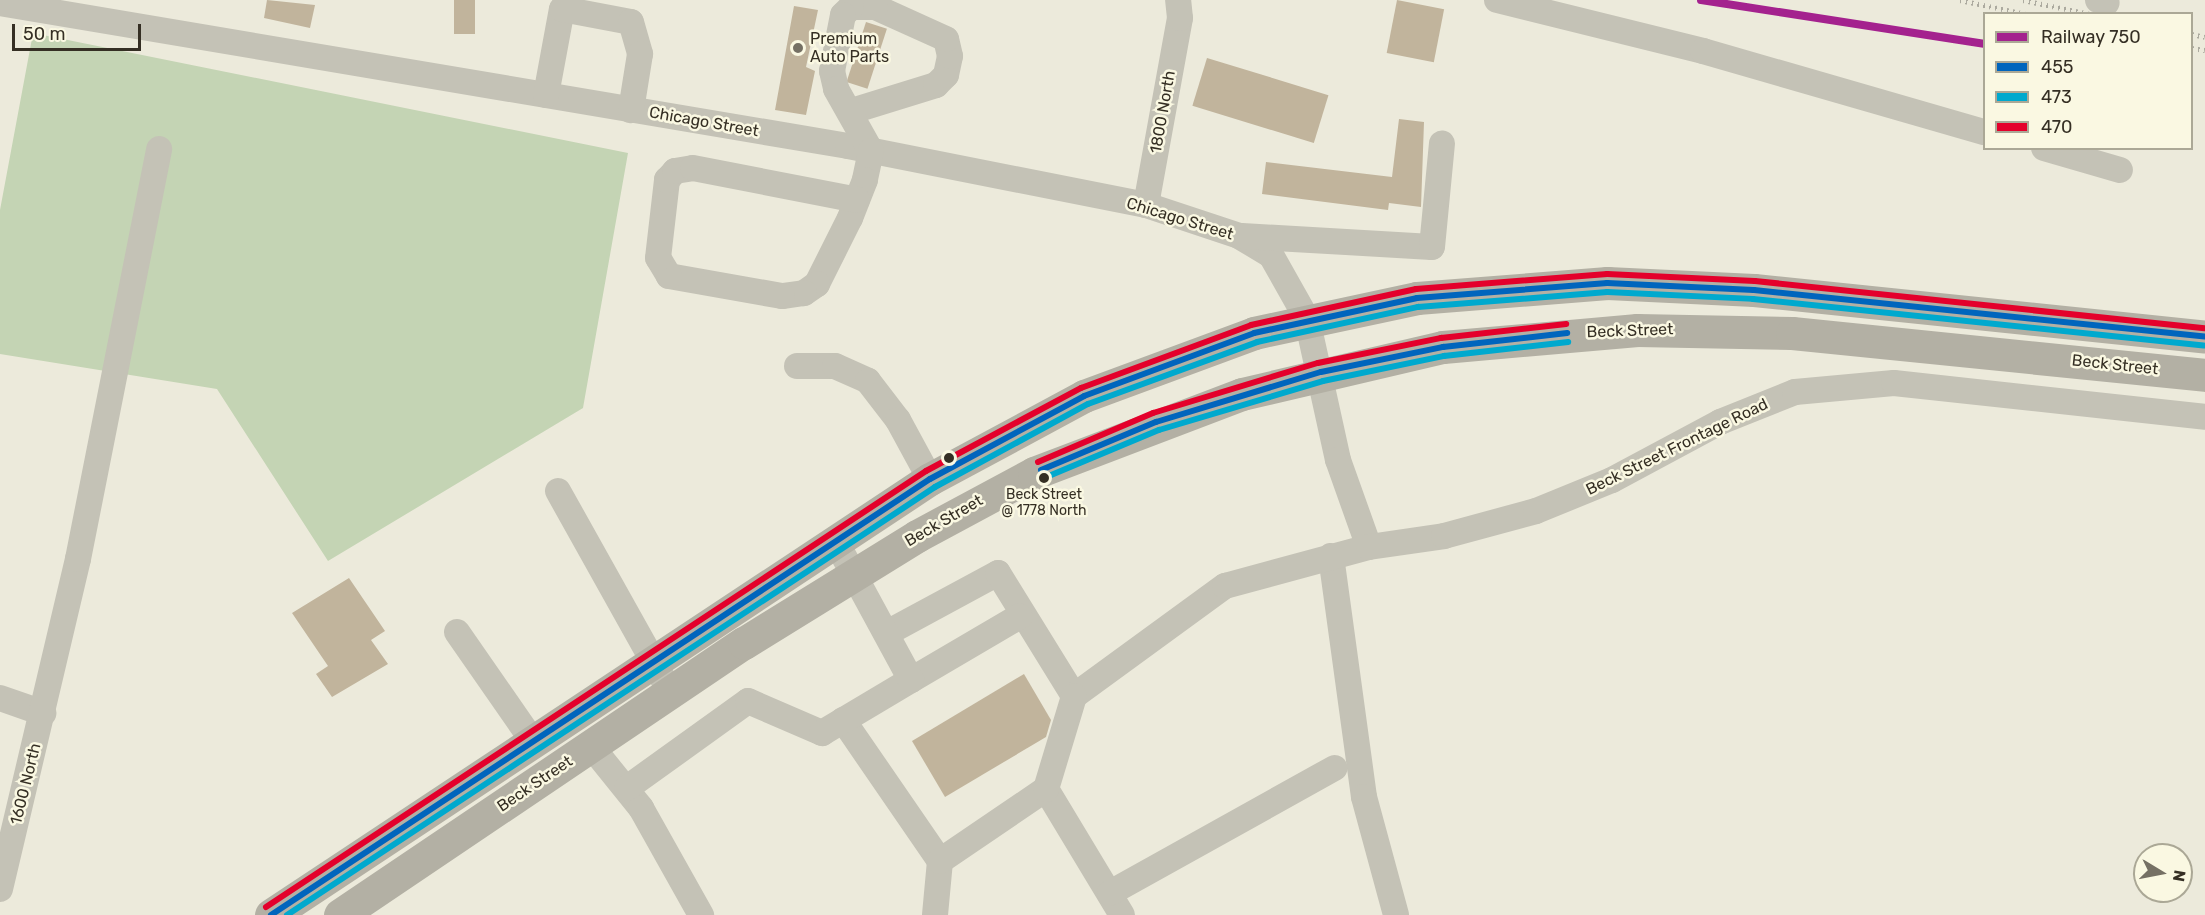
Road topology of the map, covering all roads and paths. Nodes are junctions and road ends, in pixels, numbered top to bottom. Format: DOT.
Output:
graph roads {
  1 [pos="1497,0"];
  2 [pos="0,3"];
  3 [pos="1182,6"];
  4 [pos="546,95"];
  5 [pos="631,110"];
  6 [pos="852,111"];
  7 [pos="1983,132"];
  8 [pos="1442,143"];
  9 [pos="159,149"];
  10 [pos="2050,150"];
  11 [pos="871,151"];
  12 [pos="2120,170"];
  13 [pos="857,200"];
  14 [pos="1146,205"];
  15 [pos="1239,236"];
  16 [pos="1307,319"];
  17 [pos="2205,338"];
  18 [pos="797,366"];
  19 [pos="1321,372"];
  20 [pos="2205,375"];
  21 [pos="2205,417"];
  22 [pos="930,479"];
  23 [pos="558,491"];
  24 [pos="835,540"];
  25 [pos="1369,547"];
  26 [pos="1331,556"];
  27 [pos="854,574"];
  28 [pos="1020,616"];
  29 [pos="457,632"];
  30 [pos="887,633"];
  31 [pos="650,660"];
  32 [pos="911,680"];
  33 [pos="670,693"];
  34 [pos="1074,696"];
  35 [pos="0,698"];
  36 [pos="43,713"];
  37 [pos="843,720"];
  38 [pos="532,740"];
  39 [pos="591,746"];
  40 [pos="1335,768"];
  41 [pos="627,788"];
  42 [pos="1046,789"];
  43 [pos="5,847"];
  44 [pos="940,861"];
  45 [pos="0,889"];
  46 [pos="1110,893"];
  47 [pos="271,915"];
  48 [pos="340,915"];
  49 [pos="701,915"];
  50 [pos="935,915"];
  51 [pos="1122,915"];
  52 [pos="1396,915"];
  1 -- 7 [label="street"];
  2 -- 4 [label="street, Chicago Street"];
  3 -- 14 [label="street, 1800 North"];
  4 -- 5 [label="street, Chicago Street"];
  4 -- 5 [label="street"];
  5 -- 11 [label="street, Chicago Street"];
  6 -- 6 [label="street"];
  6 -- 11 [label="street"];
  8 -- 15 [label="street"];
  9 -- 36 [label="street, 1600 North"];
  10 -- 12 [label="street"];
  11 -- 13 [label="street"];
  11 -- 14 [label="street, Chicago Street"];
  13 -- 13 [label="street"];
  14 -- 15 [label="street, Chicago Street"];
  15 -- 16 [label="street, Chicago Street"];
  16 -- 17 [label="main road"];
  16 -- 19 [label="street, Chicago Street"];
  16 -- 22 [label="main road"];
  18 -- 22 [label="street"];
  19 -- 20 [label="main road, Beck Street"];
  19 -- 25 [label="street"];
  19 -- 27 [label="main road, Beck Street"];
  21 -- 25 [label="street, Beck Street Frontage Road"];
  22 -- 24 [label="main road"];
  23 -- 31 [label="street"];
  24 -- 27 [label="street"];
  24 -- 31 [label="main road"];
  25 -- 26 [label="street, Beck Street Frontage Road"];
  26 -- 34 [label="street, Beck Street Frontage Road"];
  26 -- 52 [label="street"];
  27 -- 30 [label="street"];
  27 -- 33 [label="main road, Beck Street"];
  28 -- 30 [label="street"];
  28 -- 32 [label="street"];
  28 -- 34 [label="street"];
  29 -- 38 [label="street"];
  30 -- 32 [label="street"];
  31 -- 33 [label="street"];
  31 -- 38 [label="main road"];
  32 -- 37 [label="street"];
  33 -- 39 [label="main road, Beck Street"];
  34 -- 42 [label="street"];
  35 -- 36 [label="street"];
  36 -- 43 [label="street, 1600 North"];
  37 -- 41 [label="street"];
  37 -- 44 [label="street"];
  38 -- 47 [label="main road"];
  39 -- 41 [label="street"];
  39 -- 48 [label="main road, Beck Street"];
  40 -- 46 [label="street"];
  41 -- 49 [label="street"];
  42 -- 44 [label="street"];
  42 -- 46 [label="street"];
  43 -- 45 [label="street, 1600 North"];
  44 -- 50 [label="street"];
  46 -- 51 [label="street"];
}
